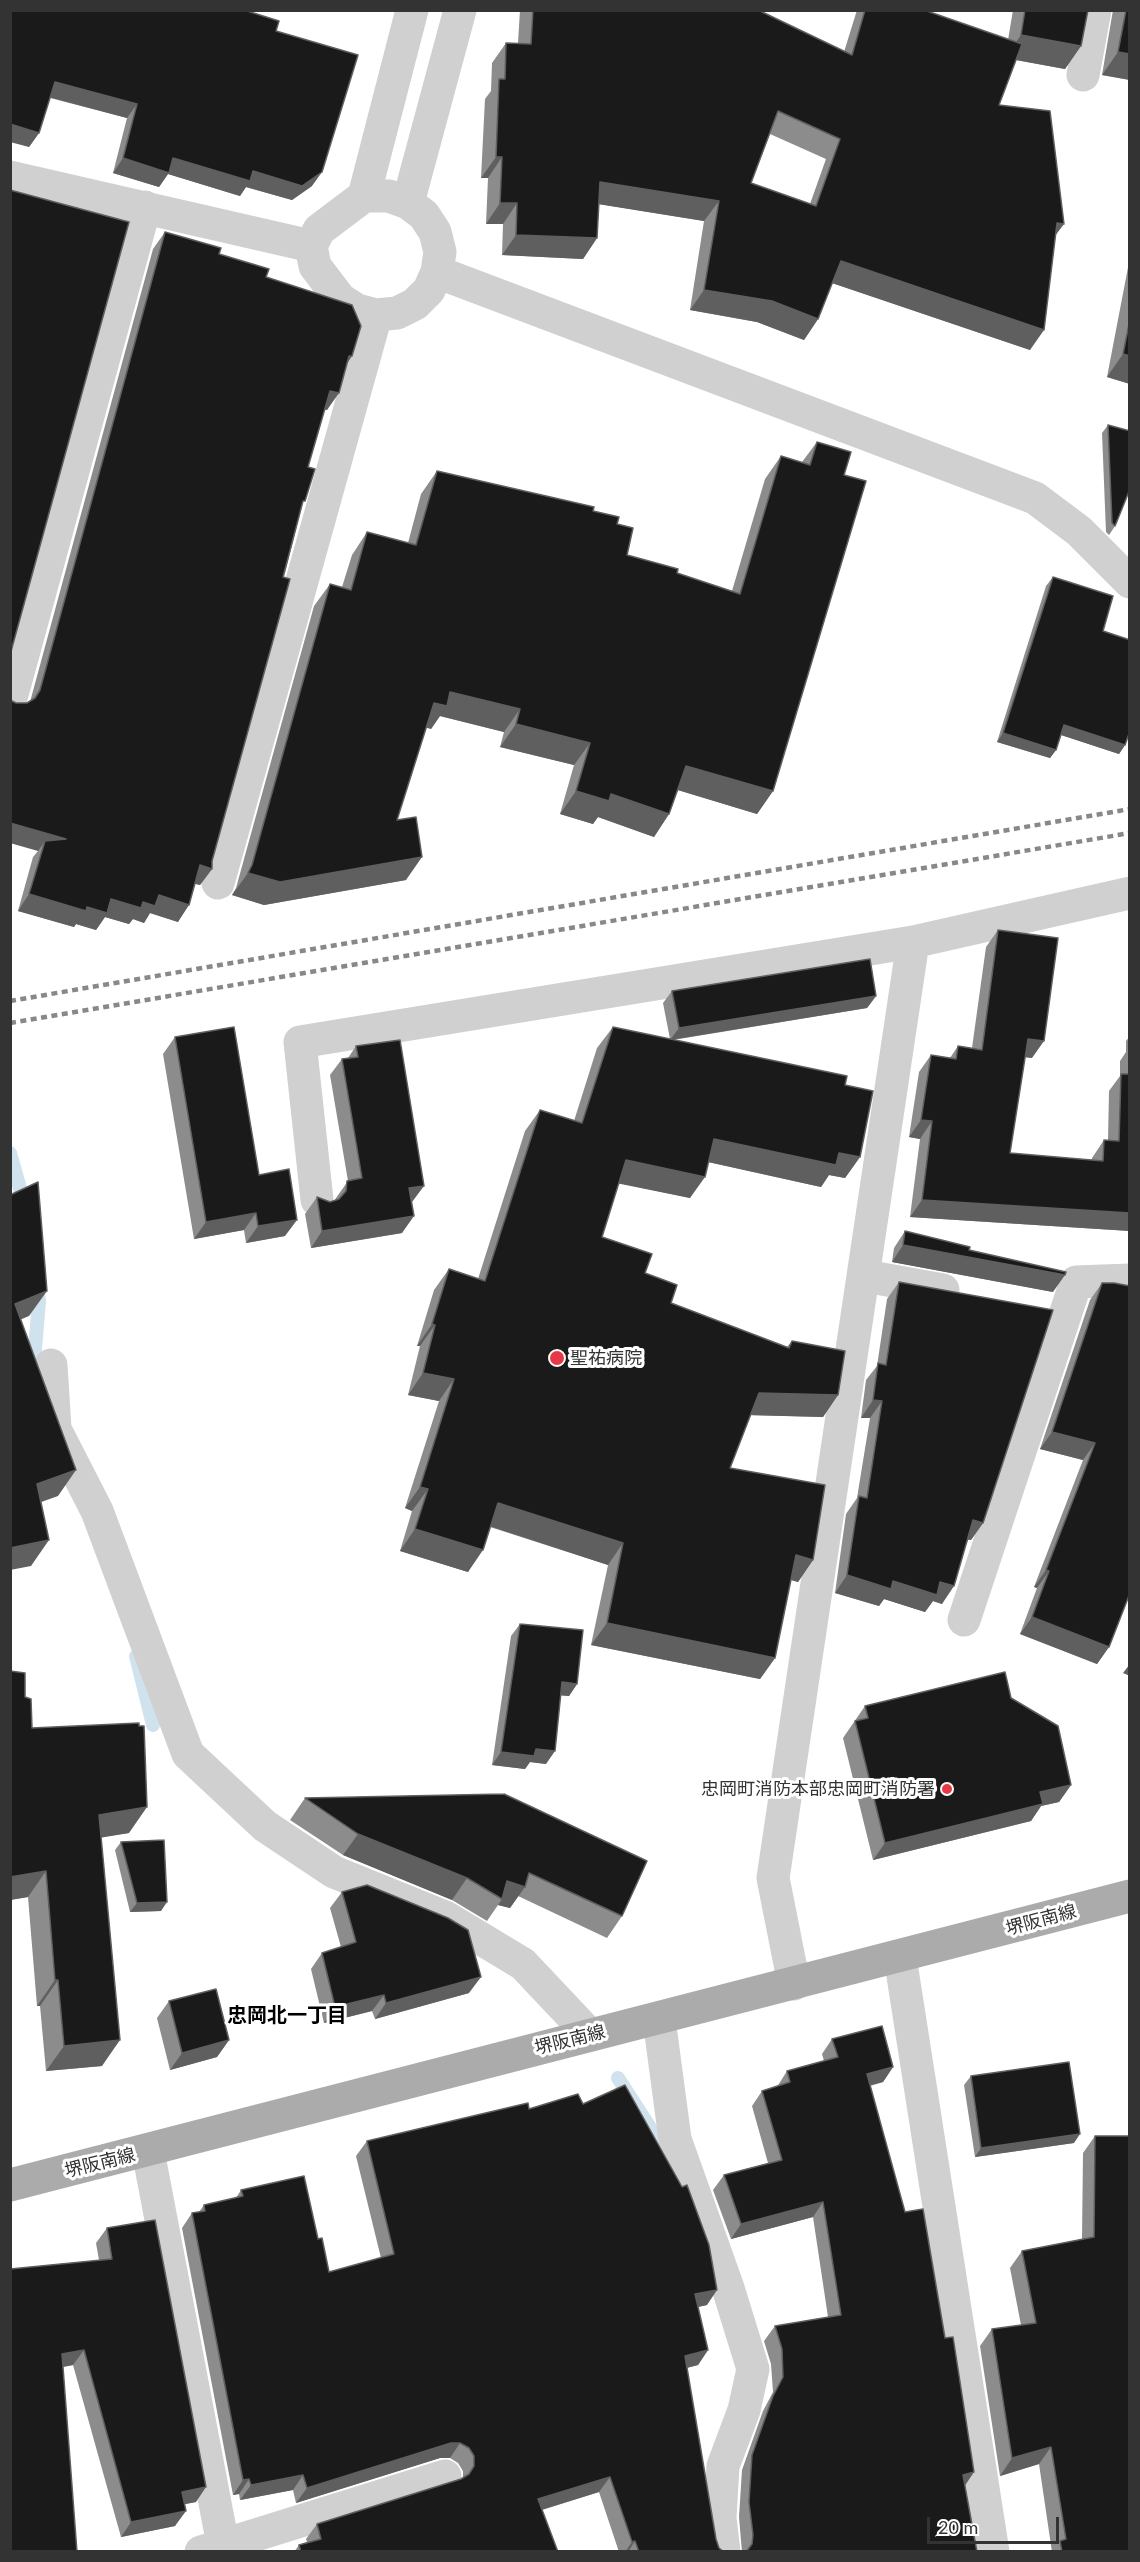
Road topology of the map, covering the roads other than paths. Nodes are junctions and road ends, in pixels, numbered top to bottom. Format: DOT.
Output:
graph roads {
  1 [pos="412,10"];
  2 [pos="460,10"];
  3 [pos="1095,10"];
  4 [pos="1083,75"];
  5 [pos="10,177"];
  6 [pos="363,196"];
  7 [pos="408,203"];
  8 [pos="145,207"];
  9 [pos="311,246"];
  10 [pos="437,272"];
  11 [pos="376,315"];
  12 [pos="1130,582"];
  13 [pos="10,702"];
  14 [pos="218,883"];
  15 [pos="1130,893"];
  16 [pos="913,942"];
  17 [pos="317,1200"];
  18 [pos="865,1276"];
  19 [pos="1130,1280"];
  20 [pos="976,1296"];
  21 [pos="1032,1307"];
  22 [pos="1065,1313"];
  23 [pos="51,1365"];
  24 [pos="964,1620"];
  25 [pos="1130,1896"];
  26 [pos="900,1957"];
  27 [pos="794,1984"];
  28 [pos="659,2019"];
  29 [pos="590,2035"];
  30 [pos="148,2151"];
  31 [pos="10,2185"];
  32 [pos="445,2476"];
  33 [pos="212,2548"];
  34 [pos="724,2552"];
  35 [pos="993,2552"];
  1 -- 6 [label="street"];
  2 -- 7 [label="street"];
  3 -- 4 [label="street"];
  5 -- 8 [label="street"];
  6 -- 7 [label="street"];
  6 -- 9 [label="street"];
  7 -- 10 [label="street"];
  8 -- 9 [label="street"];
  8 -- 13 [label="street"];
  9 -- 11 [label="street"];
  10 -- 11 [label="street"];
  10 -- 12 [label="street"];
  11 -- 14 [label="street"];
  15 -- 16 [label="street"];
  16 -- 17 [label="street"];
  16 -- 18 [label="street"];
  18 -- 20 [label="street"];
  18 -- 27 [label="street"];
  19 -- 22 [label="street"];
  21 -- 22 [label="street"];
  22 -- 24 [label="street"];
  23 -- 29 [label="street"];
  25 -- 26 [label="main road, 堺阪南線"];
  26 -- 27 [label="main road, 堺阪南線"];
  26 -- 35 [label="street"];
  27 -- 28 [label="main road, 堺阪南線"];
  28 -- 29 [label="main road, 堺阪南線"];
  28 -- 34 [label="street"];
  29 -- 30 [label="main road, 堺阪南線"];
  30 -- 31 [label="main road, 堺阪南線"];
  30 -- 33 [label="street"];
  32 -- 33 [label="street"];
}
